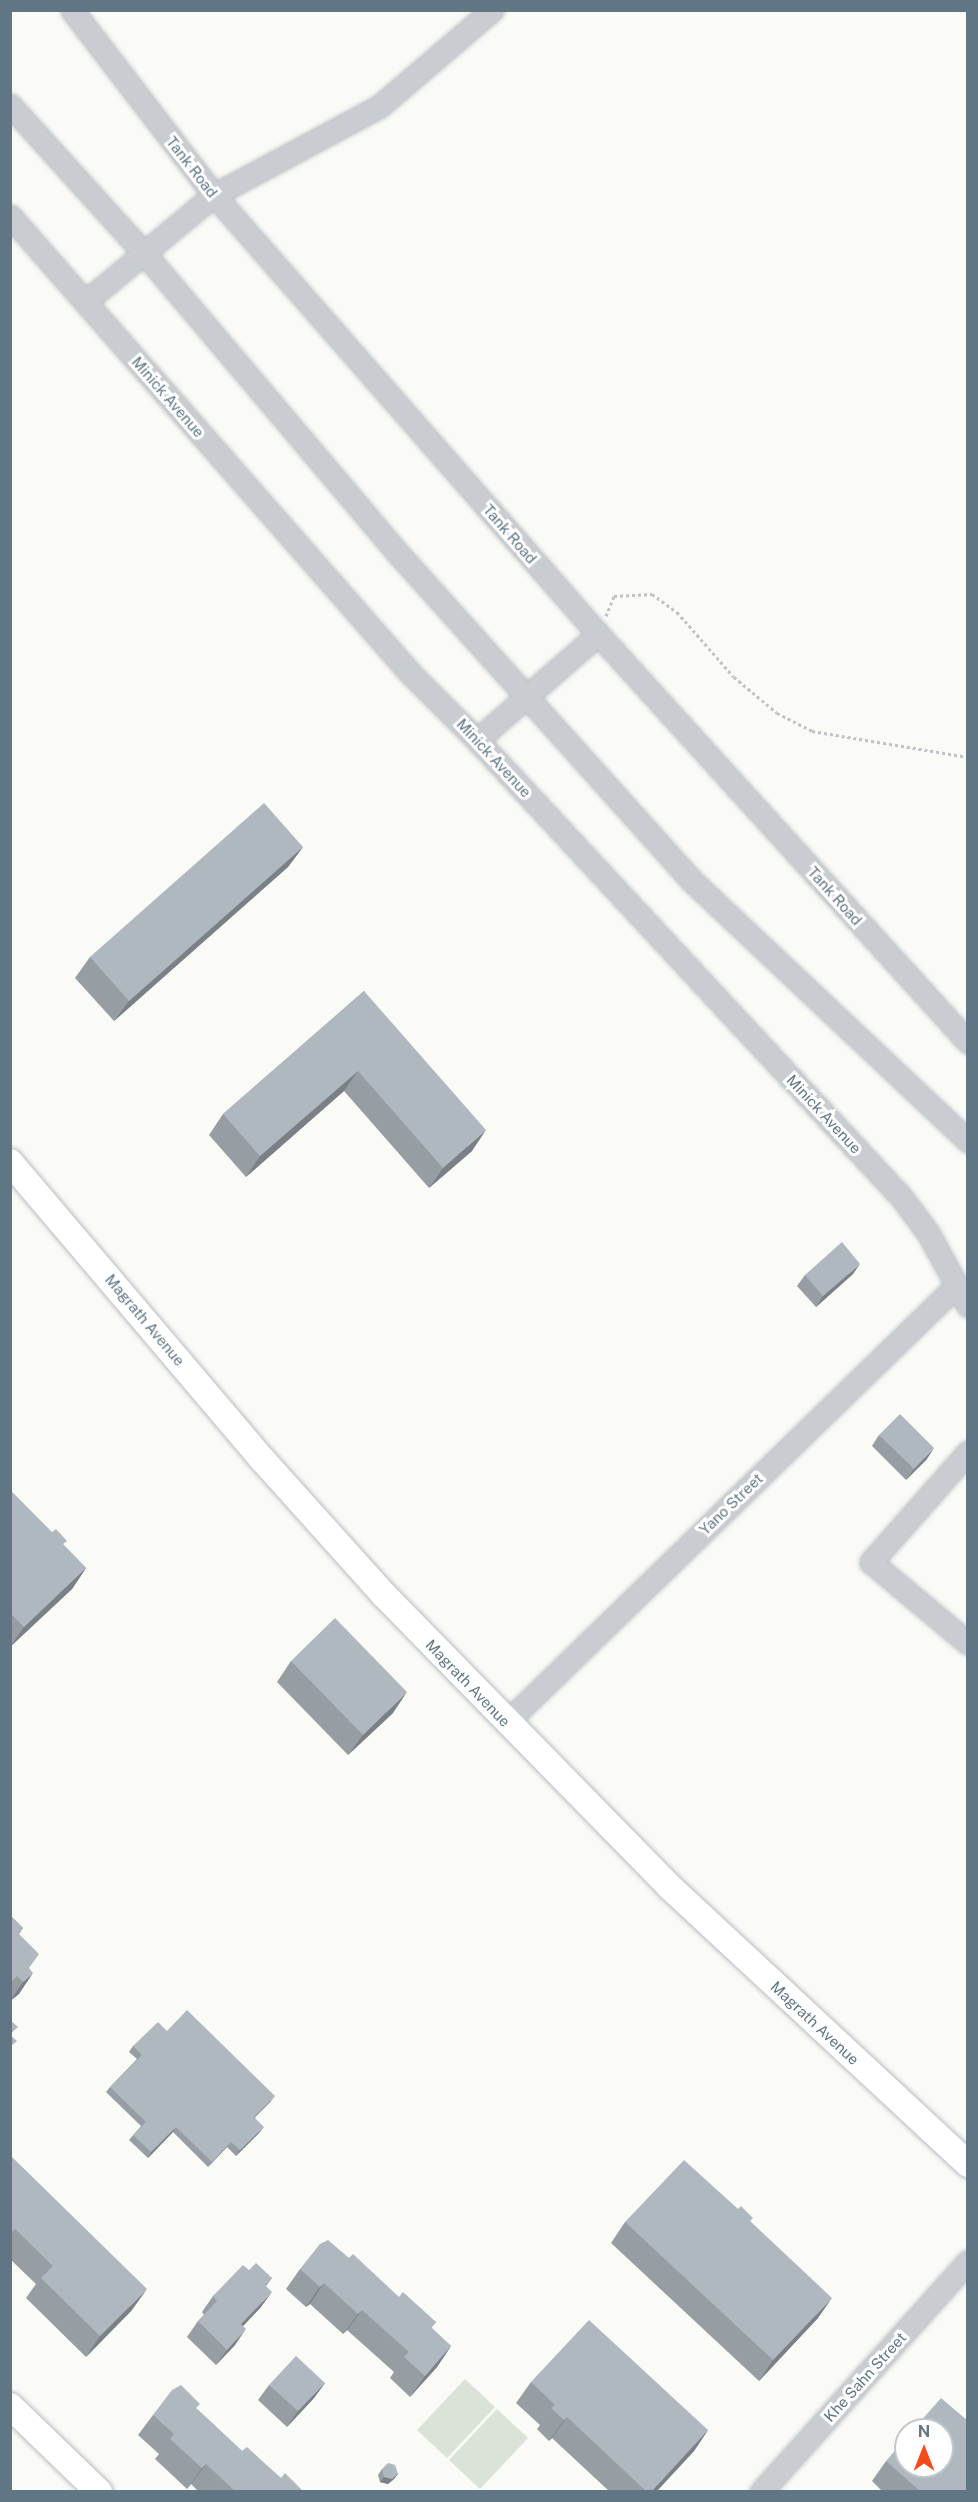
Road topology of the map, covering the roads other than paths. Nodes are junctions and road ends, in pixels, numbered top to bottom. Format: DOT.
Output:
graph roads {
  1 [pos="72,10"];
  2 [pos="492,10"];
  3 [pos="10,105"];
  4 [pos="214,195"];
  5 [pos="10,216"];
  6 [pos="144,254"];
  7 [pos="85,302"];
  8 [pos="598,634"];
  9 [pos="527,698"];
  10 [pos="477,740"];
  11 [pos="968,1042"];
  12 [pos="968,1141"];
  13 [pos="10,1162"];
  14 [pos="957,1285"];
  15 [pos="968,1306"];
  16 [pos="962,1458"];
  17 [pos="968,1643"];
  18 [pos="506,1723"];
  19 [pos="968,2164"];
  20 [pos="968,2261"];
  21 [pos="10,2406"];
  22 [pos="99,2492"];
  23 [pos="761,2492"];
  1 -- 4 [label="street, Tank Road"];
  2 -- 4 [label="street"];
  3 -- 6 [label="street"];
  4 -- 6 [label="street"];
  4 -- 8 [label="street, Tank Road"];
  5 -- 7 [label="street, Minick Avenue"];
  6 -- 7 [label="street"];
  6 -- 9 [label="street"];
  7 -- 10 [label="street, Minick Avenue"];
  8 -- 9 [label="street"];
  8 -- 11 [label="street, Tank Road"];
  9 -- 10 [label="street"];
  9 -- 12 [label="street"];
  10 -- 14 [label="street, Minick Avenue"];
  13 -- 18 [label="main road, Magrath Avenue"];
  14 -- 15 [label="street, Minick Avenue"];
  14 -- 18 [label="street, Yano Street"];
  16 -- 17 [label="street"];
  18 -- 19 [label="main road, Magrath Avenue"];
  20 -- 23 [label="street, Khe Sahn Street"];
  21 -- 22 [label="main road"];
}
